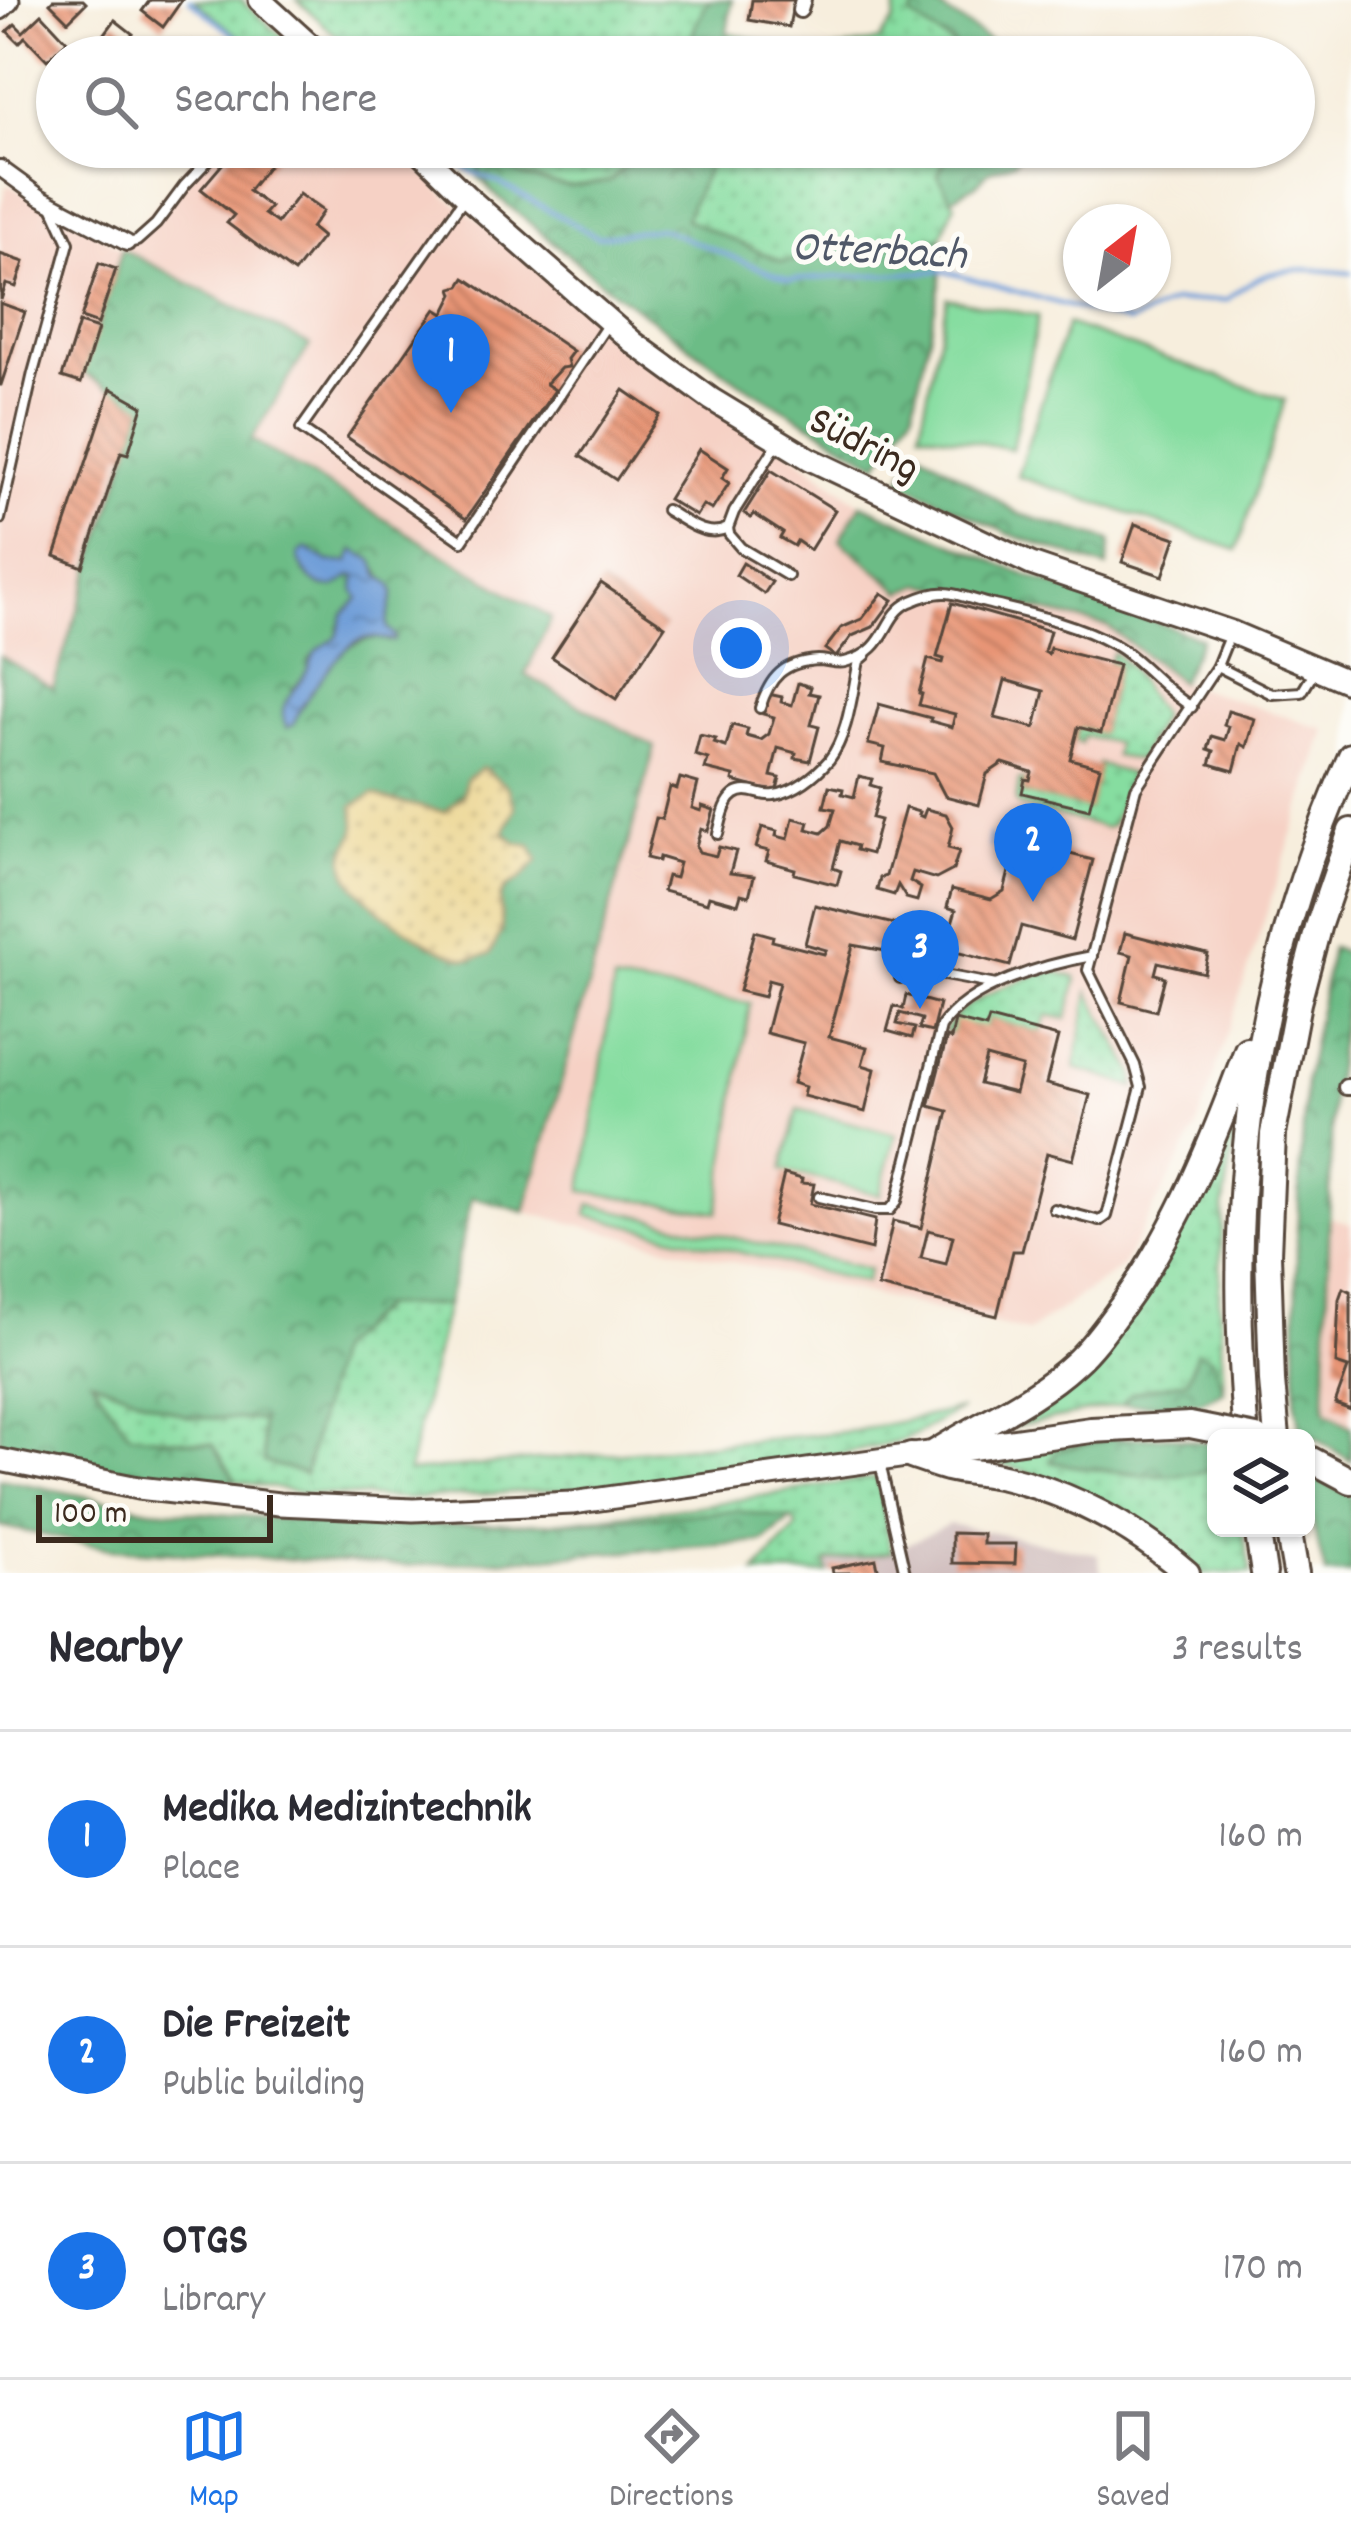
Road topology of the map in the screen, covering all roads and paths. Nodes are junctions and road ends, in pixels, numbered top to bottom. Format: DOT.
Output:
graph roads {
  1 [pos="8,0"];
  2 [pos="260,0"];
  3 [pos="0,6"];
  4 [pos="300,36"];
  5 [pos="0,168"];
  6 [pos="201,168"];
  7 [pos="437,168"];
  8 [pos="466,196"];
  9 [pos="50,203"];
  10 [pos="127,243"];
  11 [pos="609,322"];
  12 [pos="779,440"];
  13 [pos="666,510"];
  14 [pos="0,519"];
  15 [pos="728,528"];
  16 [pos="788,576"];
  17 [pos="1231,632"];
  18 [pos="872,650"];
  19 [pos="1217,666"];
  20 [pos="1317,667"];
  21 [pos="1351,683"];
  22 [pos="1192,706"];
  23 [pos="760,709"];
  24 [pos="1351,756"];
  25 [pos="1351,830"];
  26 [pos="718,835"];
  27 [pos="1092,956"];
  28 [pos="900,978"];
  29 [pos="998,986"];
  30 [pos="1270,990"];
  31 [pos="818,1197"];
  32 [pos="1054,1209"];
  33 [pos="1207,1429"];
  34 [pos="1245,1429"];
  35 [pos="1276,1429"];
  36 [pos="923,1454"];
  37 [pos="0,1460"];
  38 [pos="880,1462"];
  39 [pos="1258,1537"];
  40 [pos="1290,1537"];
  41 [pos="905,1573"];
  42 [pos="1187,1573"];
  43 [pos="1264,1573"];
  44 [pos="1296,1573"];
  1 -- 3 [label="street"];
  2 -- 4 [label="street"];
  5 -- 9 [label="street"];
  6 -- 10 [label="lane"];
  7 -- 8 [label="street, Südring"];
  8 -- 11 [label="street, Südring"];
  8 -- 11 [label="lane"];
  9 -- 10 [label="street"];
  9 -- 14 [label="lane"];
  11 -- 12 [label="street, Südring"];
  12 -- 15 [label="lane"];
  12 -- 17 [label="street, Südring"];
  13 -- 15 [label="lane"];
  15 -- 16 [label="lane"];
  17 -- 19 [label="lane"];
  17 -- 20 [label="street, Südring"];
  18 -- 22 [label="lane"];
  18 -- 23 [label="lane"];
  18 -- 26 [label="lane"];
  19 -- 20 [label="lane"];
  19 -- 22 [label="lane"];
  20 -- 21 [label="street, Südring"];
  22 -- 27 [label="lane"];
  24 -- 30 [label="highway"];
  25 -- 35 [label="highway"];
  27 -- 29 [label="lane"];
  27 -- 32 [label="lane"];
  28 -- 29 [label="lane"];
  29 -- 31 [label="lane"];
  30 -- 34 [label="highway"];
  30 -- 36 [label="highway"];
  33 -- 36 [label="highway, bridge"];
  36 -- 38 [label="street"];
  36 -- 42 [label="highway"];
  37 -- 38 [label="street"];
  38 -- 41 [label="lane"];
  39 -- 43 [label="highway"];
  40 -- 44 [label="highway"];
}
